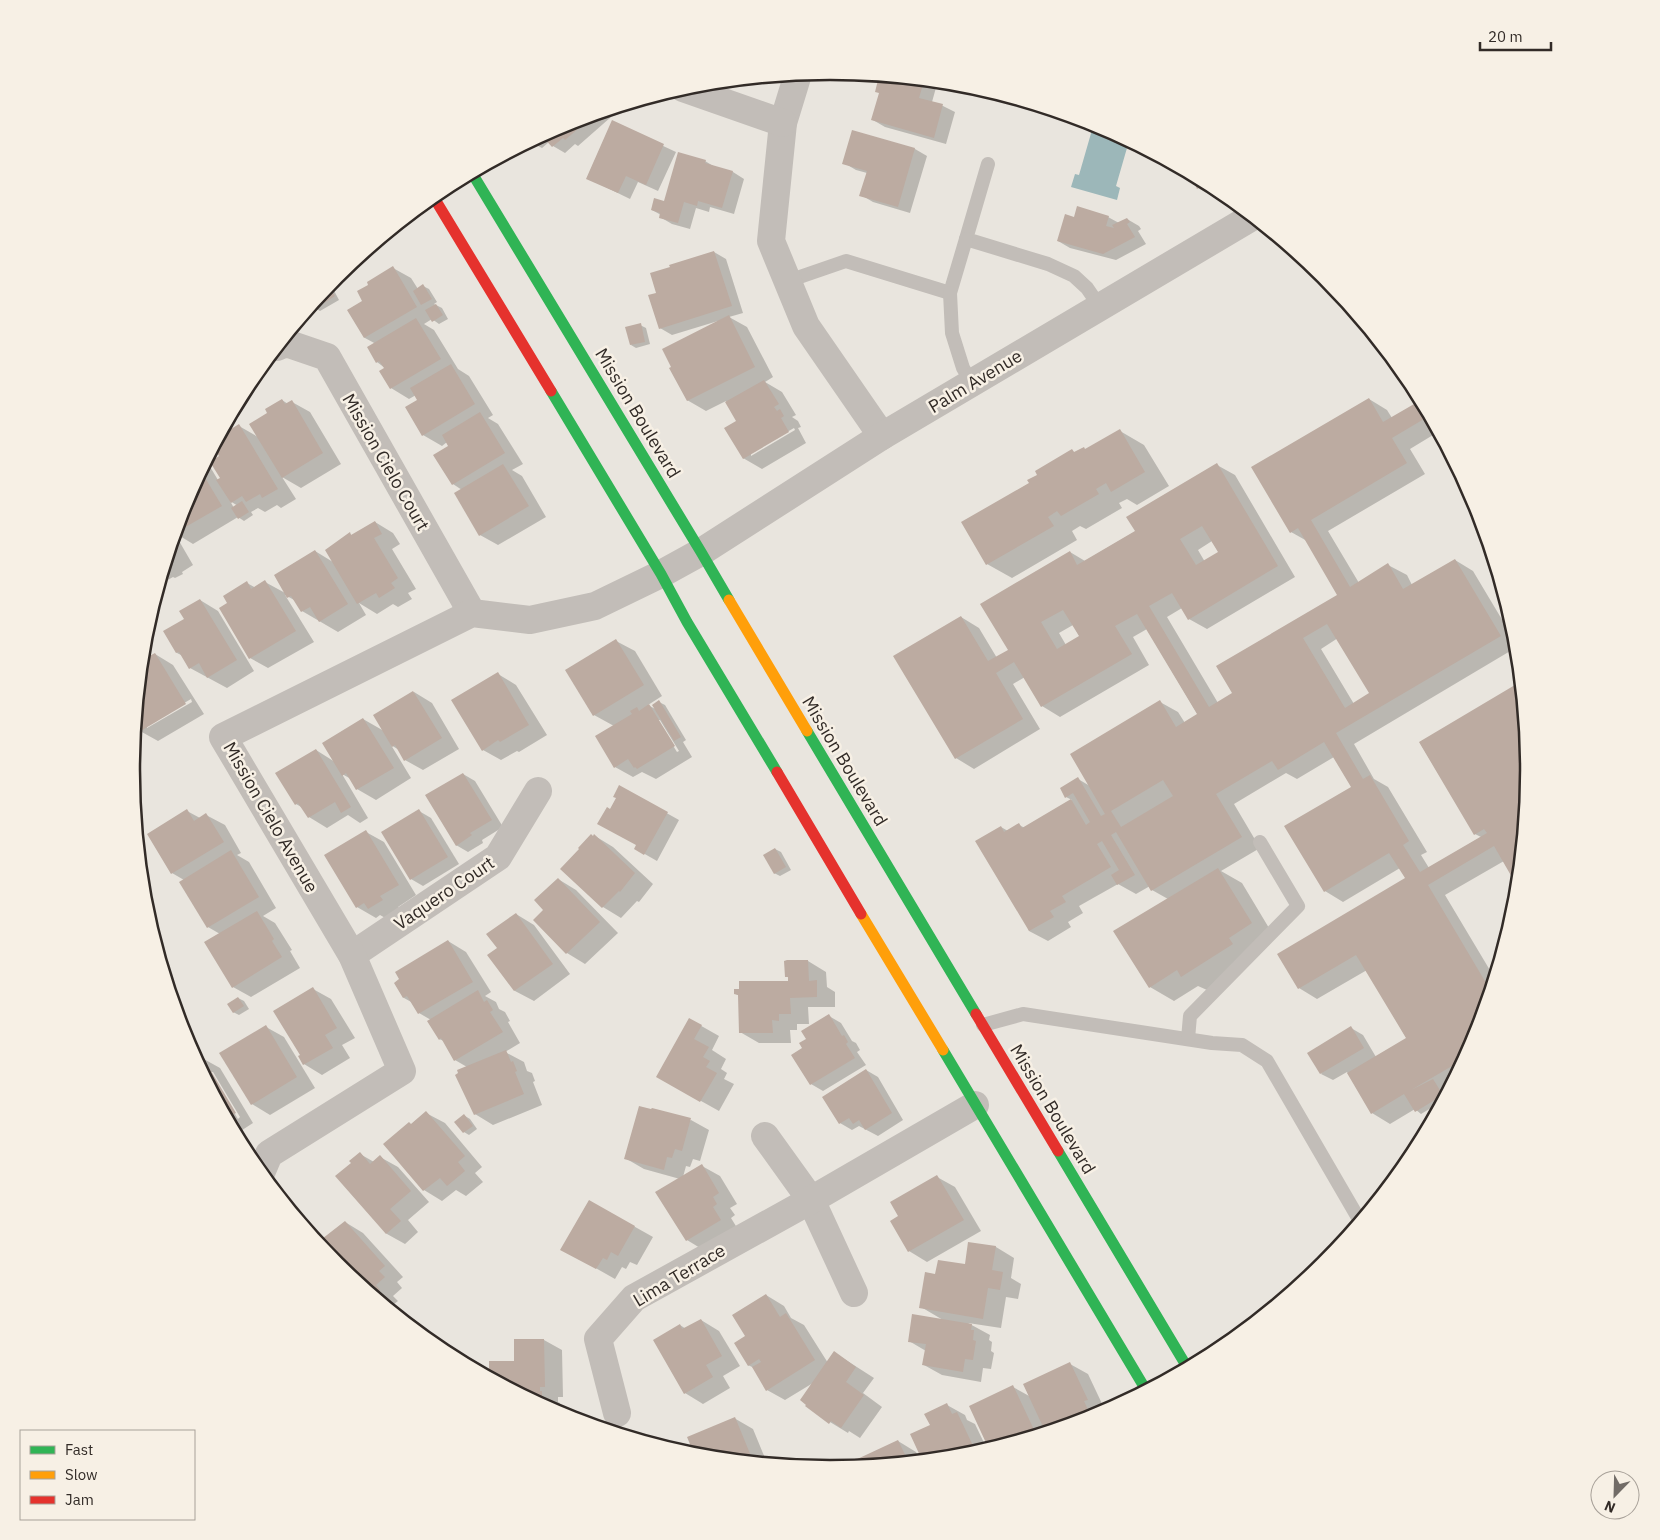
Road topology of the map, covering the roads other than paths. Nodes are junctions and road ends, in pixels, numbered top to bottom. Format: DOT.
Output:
graph roads {
  1 [pos="796,81"];
  2 [pos="697,93"];
  3 [pos="783,123"];
  4 [pos="988,164"];
  5 [pos="475,178"];
  6 [pos="437,203"];
  7 [pos="1246,220"];
  8 [pos="966,239"];
  9 [pos="788,281"];
  10 [pos="950,293"];
  11 [pos="1100,307"];
  12 [pos="288,344"];
  13 [pos="972,383"];
  14 [pos="882,436"];
  15 [pos="702,552"];
  16 [pos="661,574"];
  17 [pos="472,613"];
  18 [pos="538,792"];
  19 [pos="1260,842"];
  20 [pos="352,955"];
  21 [pos="982,1025"];
  22 [pos="1188,1039"];
  23 [pos="976,1105"];
  24 [pos="765,1136"];
  25 [pos="265,1165"];
  26 [pos="811,1200"];
  27 [pos="1357,1215"];
  28 [pos="854,1293"];
  29 [pos="1184,1362"];
  30 [pos="1143,1385"];
  31 [pos="617,1413"];
  1 -- 3 [label="street"];
  2 -- 3 [label="street"];
  3 -- 9 [label="street"];
  4 -- 8 [label="lane"];
  5 -- 15 [label="main road, Mission Boulevard"];
  6 -- 16 [label="main road"];
  7 -- 11 [label="street, Palm Avenue"];
  8 -- 10 [label="lane"];
  8 -- 11 [label="lane"];
  9 -- 10 [label="lane"];
  9 -- 14 [label="street"];
  10 -- 13 [label="lane"];
  11 -- 13 [label="street, Palm Avenue"];
  12 -- 17 [label="street, Mission Cielo Court"];
  13 -- 14 [label="street, Palm Avenue"];
  14 -- 15 [label="street, Palm Avenue"];
  15 -- 16 [label="street"];
  15 -- 21 [label="main road, Mission Boulevard"];
  16 -- 17 [label="street"];
  16 -- 23 [label="main road"];
  17 -- 20 [label="street, Mission Cielo Avenue"];
  18 -- 20 [label="street, Vaquero Court"];
  19 -- 22 [label="lane"];
  20 -- 25 [label="street, Mission Cielo Avenue"];
  21 -- 22 [label="lane"];
  21 -- 29 [label="main road, Mission Boulevard"];
  22 -- 27 [label="lane"];
  23 -- 26 [label="street, Lima Terrace"];
  23 -- 30 [label="main road"];
  24 -- 26 [label="street"];
  26 -- 28 [label="street"];
  26 -- 31 [label="street, Lima Terrace"];
}
